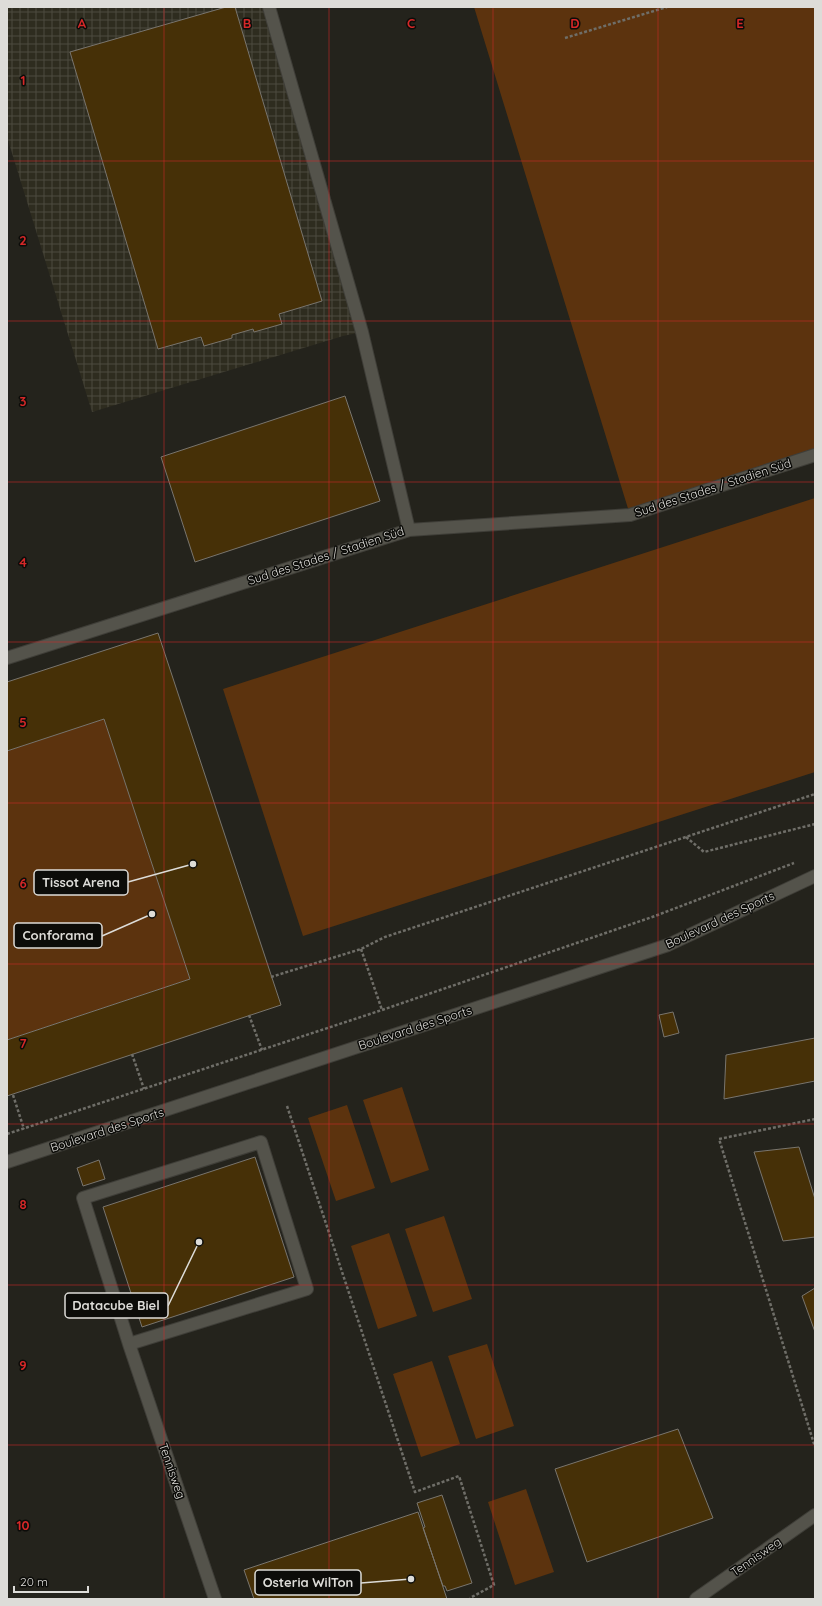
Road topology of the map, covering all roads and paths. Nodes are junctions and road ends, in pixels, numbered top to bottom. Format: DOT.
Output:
graph roads {
  1 [pos="269,7"];
  2 [pos="667,7"];
  3 [pos="565,38"];
  4 [pos="815,455"];
  5 [pos="409,530"];
  6 [pos="7,658"];
  7 [pos="815,794"];
  8 [pos="815,824"];
  9 [pos="686,837"];
  10 [pos="800,861"];
  11 [pos="815,876"];
  12 [pos="361,949"];
  13 [pos="271,977"];
  14 [pos="382,1010"];
  15 [pos="249,1015"];
  16 [pos="262,1050"];
  17 [pos="132,1054"];
  18 [pos="144,1089"];
  19 [pos="13,1094"];
  20 [pos="287,1106"];
  21 [pos="815,1118"];
  22 [pos="24,1129"];
  23 [pos="7,1134"];
  24 [pos="7,1162"];
  25 [pos="129,1344"];
  26 [pos="815,1447"];
  27 [pos="815,1515"];
  28 [pos="470,1598"];
  29 [pos="215,1599"];
  30 [pos="696,1599"];
  1 -- 5 [label="street"];
  2 -- 3 [label="path"];
  4 -- 5 [label="street, Sud des Stades / Stadien Süd"];
  5 -- 6 [label="street, Sud des Stades / Stadien Süd"];
  7 -- 9 [label="path"];
  8 -- 9 [label="path"];
  9 -- 12 [label="path"];
  10 -- 14 [label="path"];
  11 -- 24 [label="street, Boulevard des Sports"];
  12 -- 13 [label="path"];
  12 -- 14 [label="path"];
  14 -- 16 [label="path"];
  15 -- 16 [label="path"];
  16 -- 18 [label="path"];
  17 -- 18 [label="path"];
  18 -- 22 [label="path"];
  19 -- 22 [label="path"];
  20 -- 28 [label="path"];
  21 -- 26 [label="path"];
  22 -- 23 [label="path"];
  25 -- 25 [label="street, Tennisweg"];
  25 -- 29 [label="street, Tennisweg"];
  27 -- 30 [label="street, Tennisweg"];
}
